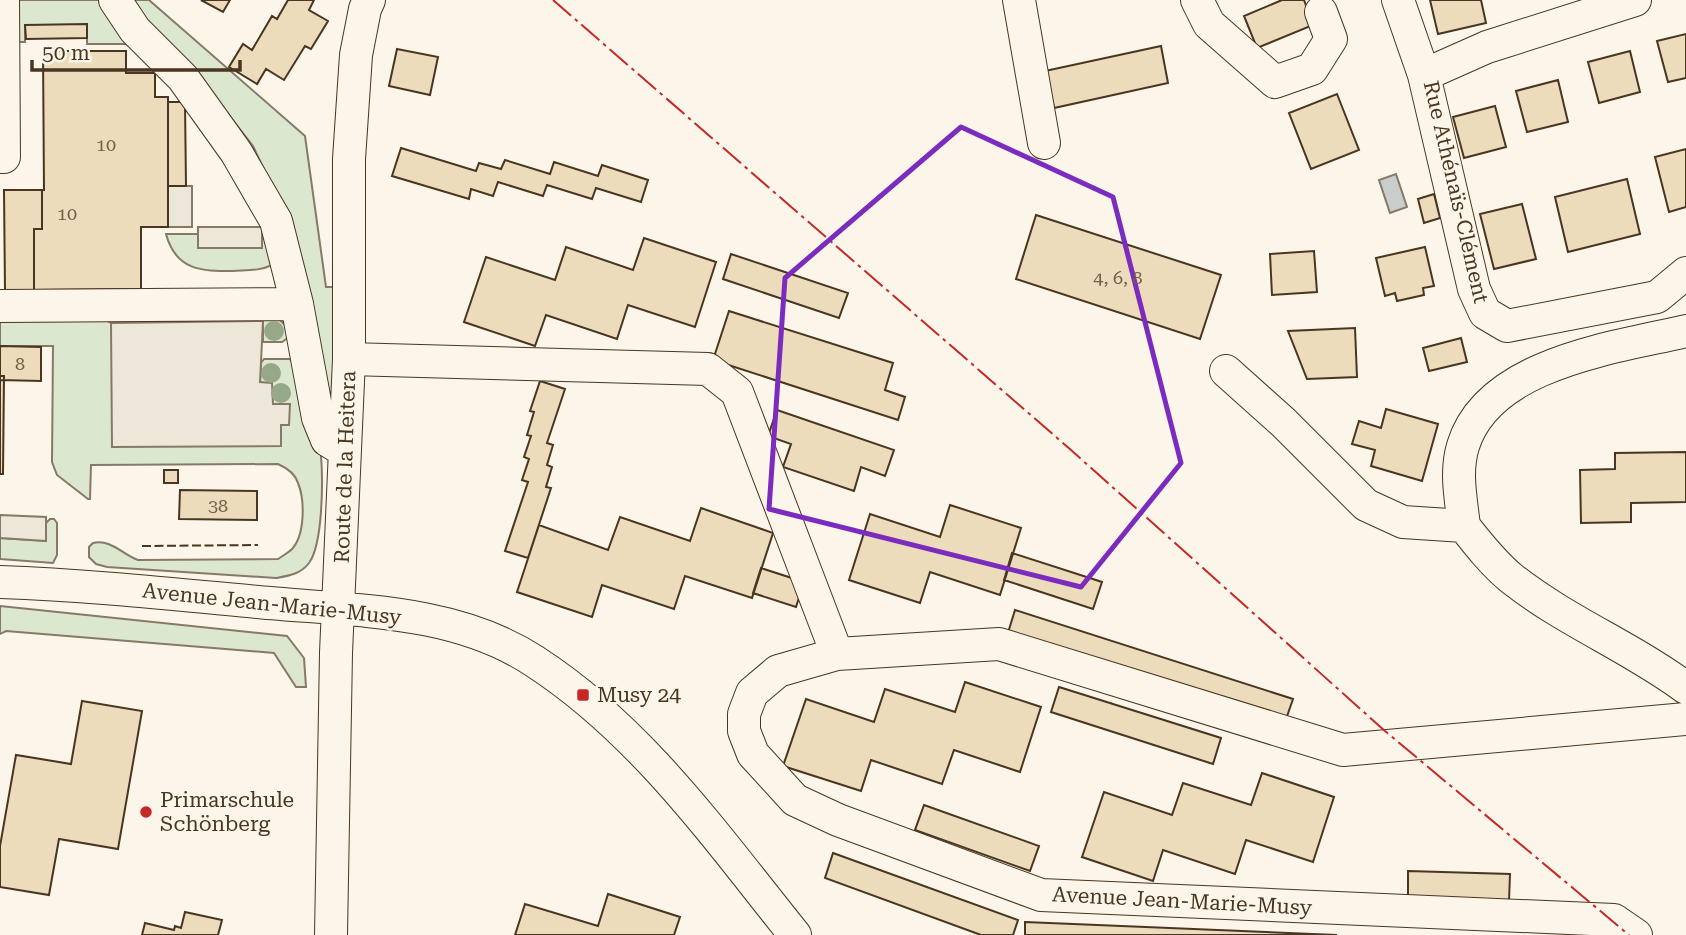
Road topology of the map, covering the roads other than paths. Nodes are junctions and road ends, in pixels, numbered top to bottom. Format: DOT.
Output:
graph roads {
  1 [pos="3,0"];
  2 [pos="115,0"];
  3 [pos="1019,0"];
  4 [pos="1197,0"];
  5 [pos="1398,0"];
  6 [pos="1635,0"];
  7 [pos="362,3"];
  8 [pos="1321,12"];
  9 [pos="1424,75"];
  10 [pos="1044,143"];
  11 [pos="2,157"];
  12 [pos="1686,273"];
  13 [pos="297,304"];
  14 [pos="0,306"];
  15 [pos="1686,331"];
  16 [pos="349,359"];
  17 [pos="1226,371"];
  18 [pos="345,451"];
  19 [pos="1464,526"];
  20 [pos="0,582"];
  21 [pos="339,607"];
  22 [pos="837,654"];
  23 [pos="1686,688"];
  24 [pos="1686,719"];
  25 [pos="331,935"];
  26 [pos="795,935"];
  27 [pos="1636,935"];
  1 -- 11 [label="street"];
  2 -- 13 [label="street"];
  3 -- 10 [label="street"];
  4 -- 8 [label="street"];
  5 -- 9 [label="street"];
  6 -- 9 [label="street, Rue Athénaïs-Clément"];
  7 -- 16 [label="street, Route de la Heitera"];
  9 -- 12 [label="street, Rue Athénaïs-Clément"];
  13 -- 14 [label="street"];
  13 -- 18 [label="street"];
  15 -- 19 [label="street"];
  16 -- 18 [label="street, Route de la Heitera"];
  16 -- 22 [label="street"];
  17 -- 19 [label="street"];
  18 -- 21 [label="street, Route de la Heitera"];
  19 -- 23 [label="street"];
  20 -- 21 [label="street, Avenue Jean-Marie-Musy"];
  21 -- 25 [label="street, Route de la Heitera"];
  21 -- 26 [label="street, Avenue Jean-Marie-Musy"];
  22 -- 24 [label="street, Avenue Jean-Marie-Musy"];
  22 -- 27 [label="street, Avenue Jean-Marie-Musy"];
}
